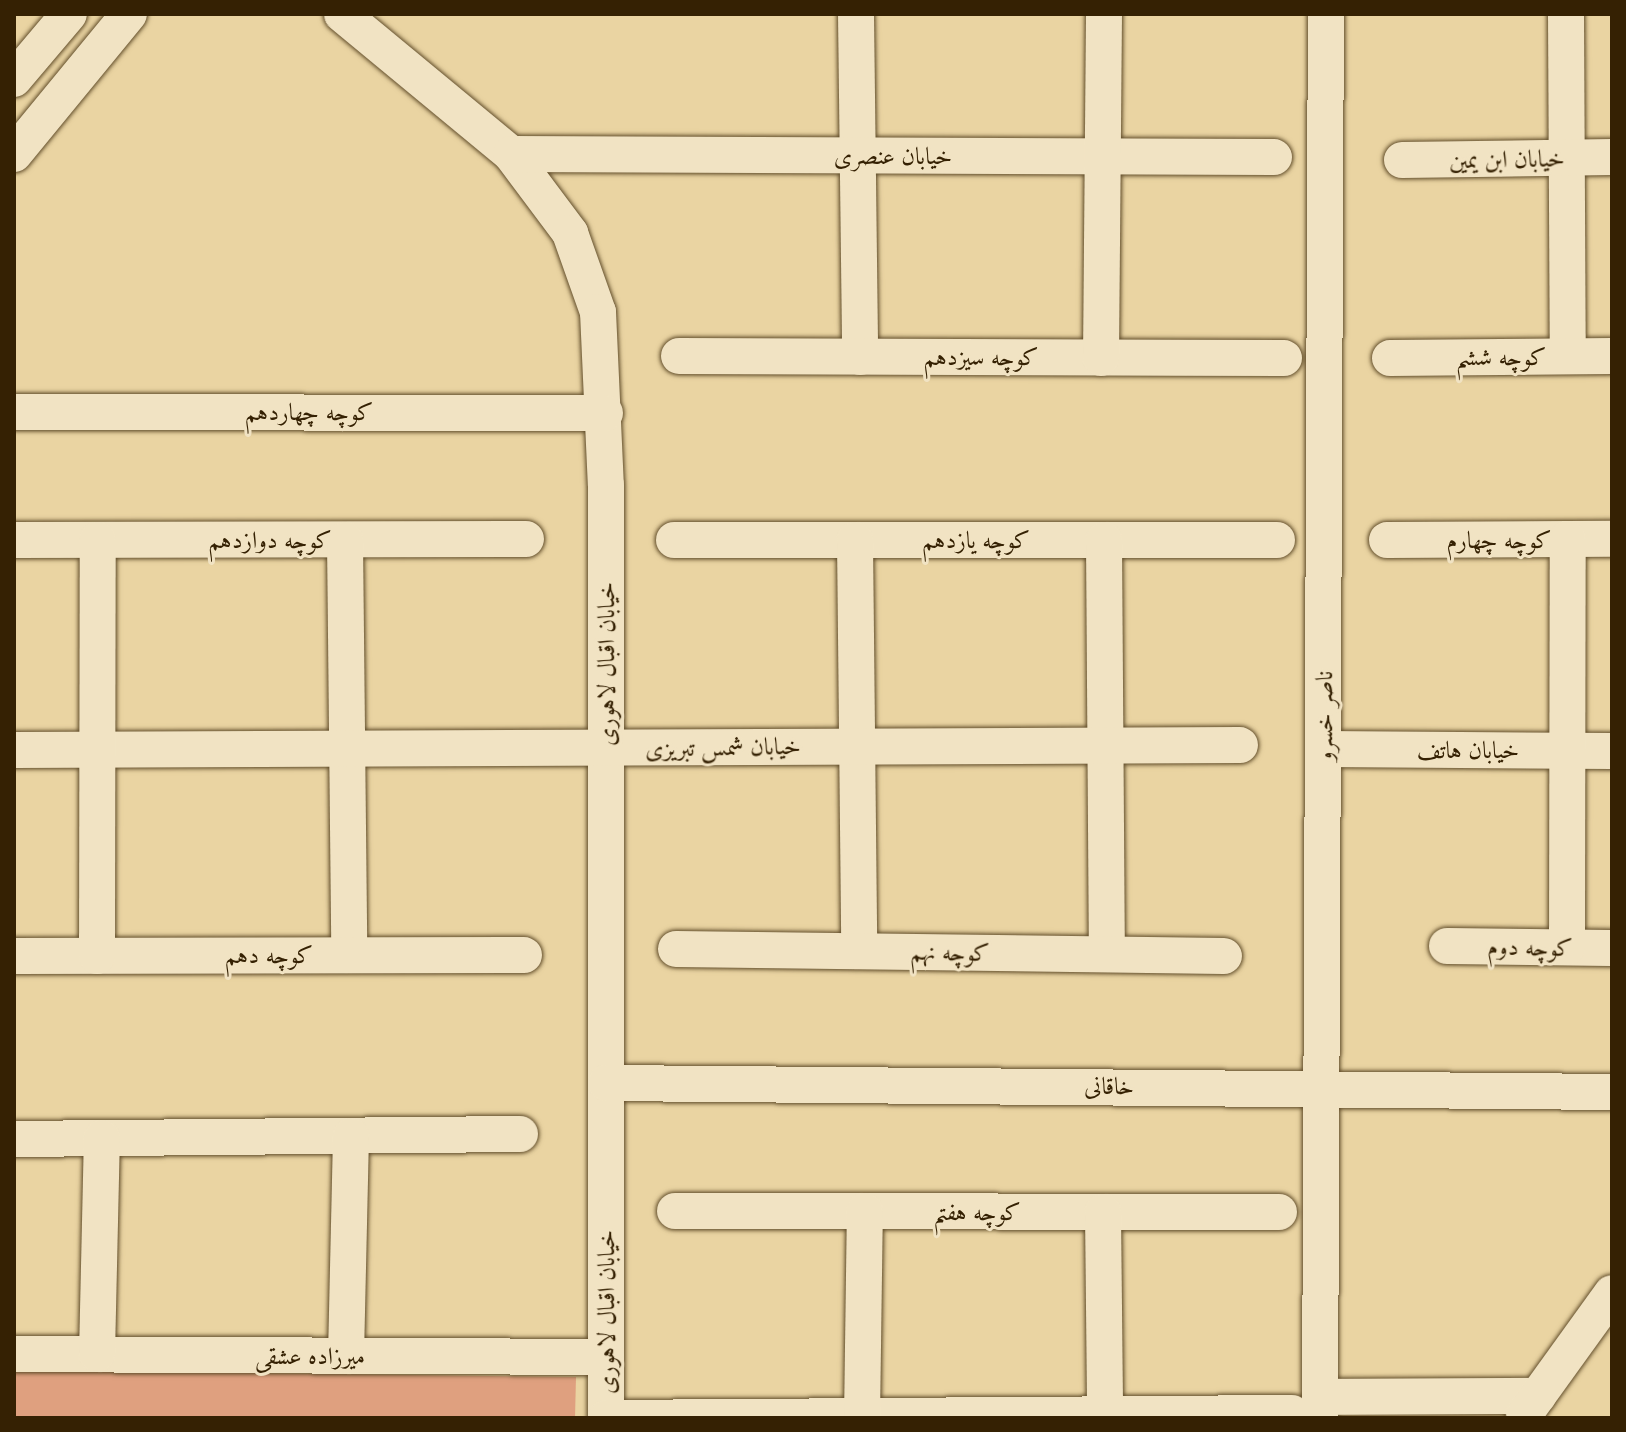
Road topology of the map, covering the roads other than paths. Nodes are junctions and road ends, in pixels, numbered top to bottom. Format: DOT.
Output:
graph roads {
  1 [pos="69,14"];
  2 [pos="129,14"];
  3 [pos="856,14"];
  4 [pos="1104,14"];
  5 [pos="1326,14"];
  6 [pos="1566,14"];
  7 [pos="364,21"];
  8 [pos="14,79"];
  9 [pos="14,154"];
  10 [pos="511,154"];
  11 [pos="858,156"];
  12 [pos="1103,157"];
  13 [pos="1274,157"];
  14 [pos="1612,157"];
  15 [pos="1567,158"];
  16 [pos="1402,160"];
  17 [pos="679,356"];
  18 [pos="1568,356"];
  19 [pos="1612,356"];
  20 [pos="860,357"];
  21 [pos="1101,358"];
  22 [pos="1284,358"];
  23 [pos="1390,358"];
  24 [pos="14,412"];
  25 [pos="605,413"];
  26 [pos="526,539"];
  27 [pos="1568,539"];
  28 [pos="1612,539"];
  29 [pos="14,540"];
  30 [pos="98,540"];
  31 [pos="345,540"];
  32 [pos="674,540"];
  33 [pos="855,540"];
  34 [pos="1104,540"];
  35 [pos="1277,540"];
  36 [pos="1387,540"];
  37 [pos="857,745"];
  38 [pos="1105,745"];
  39 [pos="1240,745"];
  40 [pos="347,747"];
  41 [pos="606,748"];
  42 [pos="97,749"];
  43 [pos="1324,749"];
  44 [pos="14,750"];
  45 [pos="1567,750"];
  46 [pos="1612,751"];
  47 [pos="1447,946"];
  48 [pos="1567,947"];
  49 [pos="1612,948"];
  50 [pos="676,949"];
  51 [pos="859,951"];
  52 [pos="1107,954"];
  53 [pos="349,955"];
  54 [pos="524,955"];
  55 [pos="14,956"];
  56 [pos="97,956"];
  57 [pos="1224,956"];
  58 [pos="606,1083"];
  59 [pos="1324,1088"];
  60 [pos="1612,1092"];
  61 [pos="520,1134"];
  62 [pos="351,1136"];
  63 [pos="102,1138"];
  64 [pos="14,1139"];
  65 [pos="675,1211"];
  66 [pos="865,1211"];
  67 [pos="1103,1212"];
  68 [pos="1279,1212"];
  69 [pos="1612,1293"];
  70 [pos="14,1354"];
  71 [pos="97,1354"];
  72 [pos="346,1356"];
  73 [pos="606,1357"];
  74 [pos="1530,1407"];
  75 [pos="1311,1409"];
  76 [pos="606,1418"];
  77 [pos="862,1418"];
  78 [pos="1105,1418"];
  1 -- 8 [label="street"];
  2 -- 9 [label="street"];
  3 -- 11 [label="street"];
  4 -- 12 [label="street"];
  5 -- 43 [label="street, ناصر خسرو"];
  6 -- 15 [label="street"];
  7 -- 10 [label="street, خیابان اقبال لاهوری"];
  10 -- 11 [label="street, خیابان عنصری"];
  10 -- 25 [label="street, خیابان اقبال لاهوری"];
  11 -- 12 [label="street, خیابان عنصری"];
  11 -- 20 [label="street"];
  12 -- 13 [label="street, خیابان عنصری"];
  12 -- 21 [label="street"];
  14 -- 15 [label="street, خیابان ابن یمین"];
  15 -- 16 [label="street, خیابان ابن یمین"];
  15 -- 18 [label="street"];
  17 -- 20 [label="street, کوچه سیزدهم"];
  18 -- 19 [label="street, کوچه ششم"];
  18 -- 23 [label="street, کوچه ششم"];
  20 -- 21 [label="street, کوچه سیزدهم"];
  21 -- 22 [label="street, کوچه سیزدهم"];
  24 -- 25 [label="street, کوچه چهاردهم"];
  25 -- 41 [label="street, خیابان اقبال لاهوری"];
  26 -- 31 [label="street, کوچه دوازدهم"];
  27 -- 28 [label="street, کوچه چهارم"];
  27 -- 36 [label="street, کوچه چهارم"];
  27 -- 45 [label="street"];
  29 -- 30 [label="street, کوچه دوازدهم"];
  30 -- 31 [label="street, کوچه دوازدهم"];
  30 -- 42 [label="street"];
  31 -- 40 [label="street"];
  32 -- 33 [label="street, کوچه یازدهم"];
  33 -- 34 [label="street, کوچه یازدهم"];
  33 -- 37 [label="street"];
  34 -- 35 [label="street, کوچه یازدهم"];
  34 -- 38 [label="street"];
  37 -- 38 [label="street, خیابان شمس تبریزی"];
  37 -- 41 [label="street, خیابان شمس تبریزی"];
  37 -- 51 [label="street"];
  38 -- 39 [label="street, خیابان شمس تبریزی"];
  38 -- 52 [label="street"];
  40 -- 41 [label="street, خیابان شمس تبریزی"];
  40 -- 42 [label="street, خیابان شمس تبریزی"];
  40 -- 53 [label="street"];
  41 -- 58 [label="street, خیابان اقبال لاهوری"];
  42 -- 44 [label="street, خیابان شمس تبریزی"];
  42 -- 56 [label="street"];
  43 -- 45 [label="street, خیابان هاتف"];
  43 -- 59 [label="street, ناصر خسرو"];
  45 -- 46 [label="street, خیابان هاتف"];
  45 -- 48 [label="street"];
  47 -- 48 [label="street, کوچه دوم"];
  48 -- 49 [label="street, کوچه دوم"];
  50 -- 51 [label="street, کوچه نهم"];
  51 -- 52 [label="street, کوچه نهم"];
  52 -- 57 [label="street, کوچه نهم"];
  53 -- 54 [label="street, کوچه دهم"];
  53 -- 56 [label="street, کوچه دهم"];
  55 -- 56 [label="street, کوچه دهم"];
  58 -- 59 [label="street, خاقانی"];
  58 -- 73 [label="street, خیابان اقبال لاهوری"];
  59 -- 60 [label="street, خاقانی"];
  59 -- 75 [label="street, ناصر خسرو"];
  61 -- 62 [label="street"];
  62 -- 63 [label="street"];
  62 -- 72 [label="street"];
  63 -- 64 [label="street"];
  63 -- 71 [label="street"];
  65 -- 66 [label="street, کوچه هفتم"];
  66 -- 67 [label="street, کوچه هفتم"];
  66 -- 77 [label="street"];
  67 -- 68 [label="street, کوچه هفتم"];
  67 -- 78 [label="street"];
  69 -- 74 [label="street"];
  70 -- 71 [label="street, میرزاده عشقی"];
  71 -- 72 [label="street, میرزاده عشقی"];
  72 -- 73 [label="street, میرزاده عشقی"];
  73 -- 76 [label="street, خیابان اقبال لاهوری"];
  74 -- 75 [label="street"];
  75 -- 78 [label="street"];
  76 -- 77 [label="street"];
  77 -- 78 [label="street"];
}
